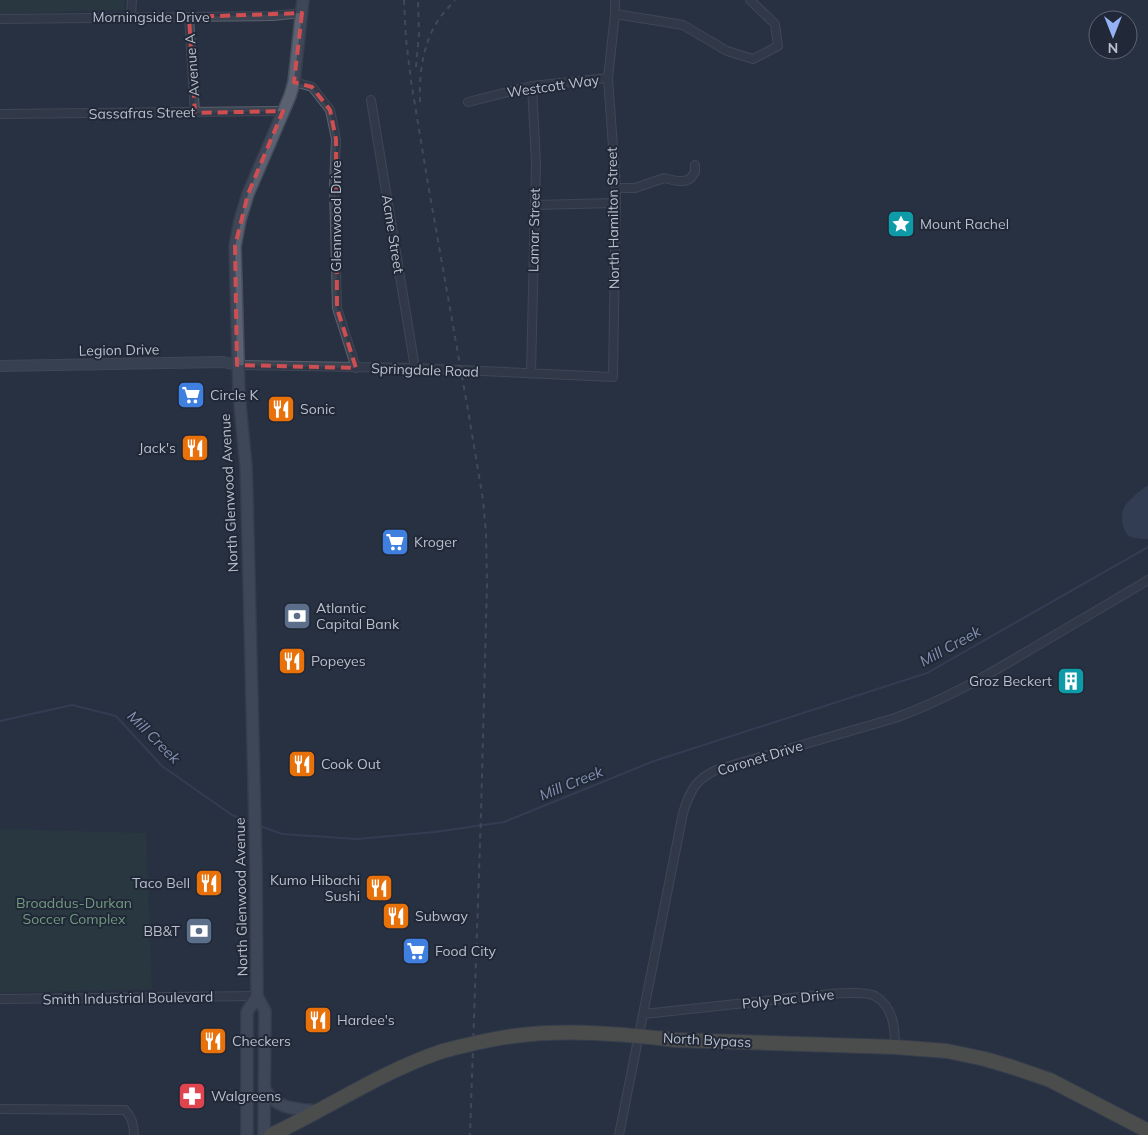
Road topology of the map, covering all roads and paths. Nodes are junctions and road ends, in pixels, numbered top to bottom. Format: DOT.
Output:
graph roads {
  1 [pos="132,0"];
  2 [pos="303,0"];
  3 [pos="615,0"];
  4 [pos="750,0"];
  5 [pos="302,13"];
  6 [pos="615,14"];
  7 [pos="131,16"];
  8 [pos="189,17"];
  9 [pos="0,19"];
  10 [pos="608,78"];
  11 [pos="294,82"];
  12 [pos="532,86"];
  13 [pos="370,100"];
  14 [pos="468,102"];
  15 [pos="283,111"];
  16 [pos="195,113"];
  17 [pos="0,114"];
  18 [pos="695,165"];
  19 [pos="616,188"];
  20 [pos="615,203"];
  21 [pos="535,205"];
  22 [pos="238,365"];
  23 [pos="0,366"];
  24 [pos="356,368"];
  25 [pos="415,368"];
  26 [pos="531,374"];
  27 [pos="613,377"];
  28 [pos="1148,580"];
  29 [pos="257,996"];
  30 [pos="0,999"];
  31 [pos="644,1014"];
  32 [pos="895,1047"];
  33 [pos="264,1089"];
  34 [pos="0,1109"];
  35 [pos="319,1111"];
  36 [pos="1148,1131"];
  37 [pos="134,1135"];
  38 [pos="247,1135"];
  39 [pos="264,1135"];
  40 [pos="271,1135"];
  41 [pos="620,1135"];
  1 -- 7 [label="street"];
  2 -- 5 [label="main road, North Glenwood Avenue"];
  3 -- 6 [label="street, North Hamilton Street"];
  4 -- 6 [label="street"];
  5 -- 8 [label="street, Morningside Drive"];
  5 -- 11 [label="main road, North Glenwood Avenue"];
  6 -- 10 [label="street, North Hamilton Street"];
  7 -- 8 [label="street, Morningside Drive"];
  7 -- 9 [label="street, Morningside Drive"];
  8 -- 16 [label="street, Avenue A"];
  10 -- 12 [label="street, Westcott Way"];
  10 -- 19 [label="street, North Hamilton Street"];
  11 -- 15 [label="main road, North Glenwood Avenue"];
  11 -- 24 [label="street, Glennwood Drive"];
  12 -- 14 [label="street, Westcott Way"];
  12 -- 21 [label="street, Lamar Street"];
  13 -- 25 [label="street, Acme Street"];
  15 -- 16 [label="street, Sassafras Street"];
  15 -- 22 [label="main road, North Glenwood Avenue"];
  16 -- 17 [label="street, Sassafras Street"];
  18 -- 19 [label="street"];
  19 -- 20 [label="street, North Hamilton Street"];
  20 -- 21 [label="street"];
  20 -- 27 [label="street, North Hamilton Street"];
  21 -- 26 [label="street, Lamar Street"];
  22 -- 23 [label="street, Legion Drive"];
  22 -- 24 [label="street, Springdale Road"];
  22 -- 29 [label="main road, North Glenwood Avenue"];
  24 -- 25 [label="street, Springdale Road"];
  25 -- 26 [label="street, Springdale Road"];
  26 -- 27 [label="street, Springdale Road"];
  28 -- 31 [label="street, Coronet Drive"];
  29 -- 30 [label="street, Smith Industrial Boulevard"];
  29 -- 33 [label="main road, North Glenwood Avenue"];
  29 -- 38 [label="main road, North Glenwood Avenue"];
  31 -- 32 [label="street, Poly Pac Drive"];
  31 -- 41 [label="street, Coronet Drive"];
  32 -- 35 [label="highway, North Bypass, bridge"];
  32 -- 36 [label="highway, North Bypass"];
  33 -- 35 [label="main road"];
  33 -- 39 [label="main road, North Glenwood Avenue"];
  34 -- 37 [label="street"];
  35 -- 40 [label="highway, North Bypass"];
}
